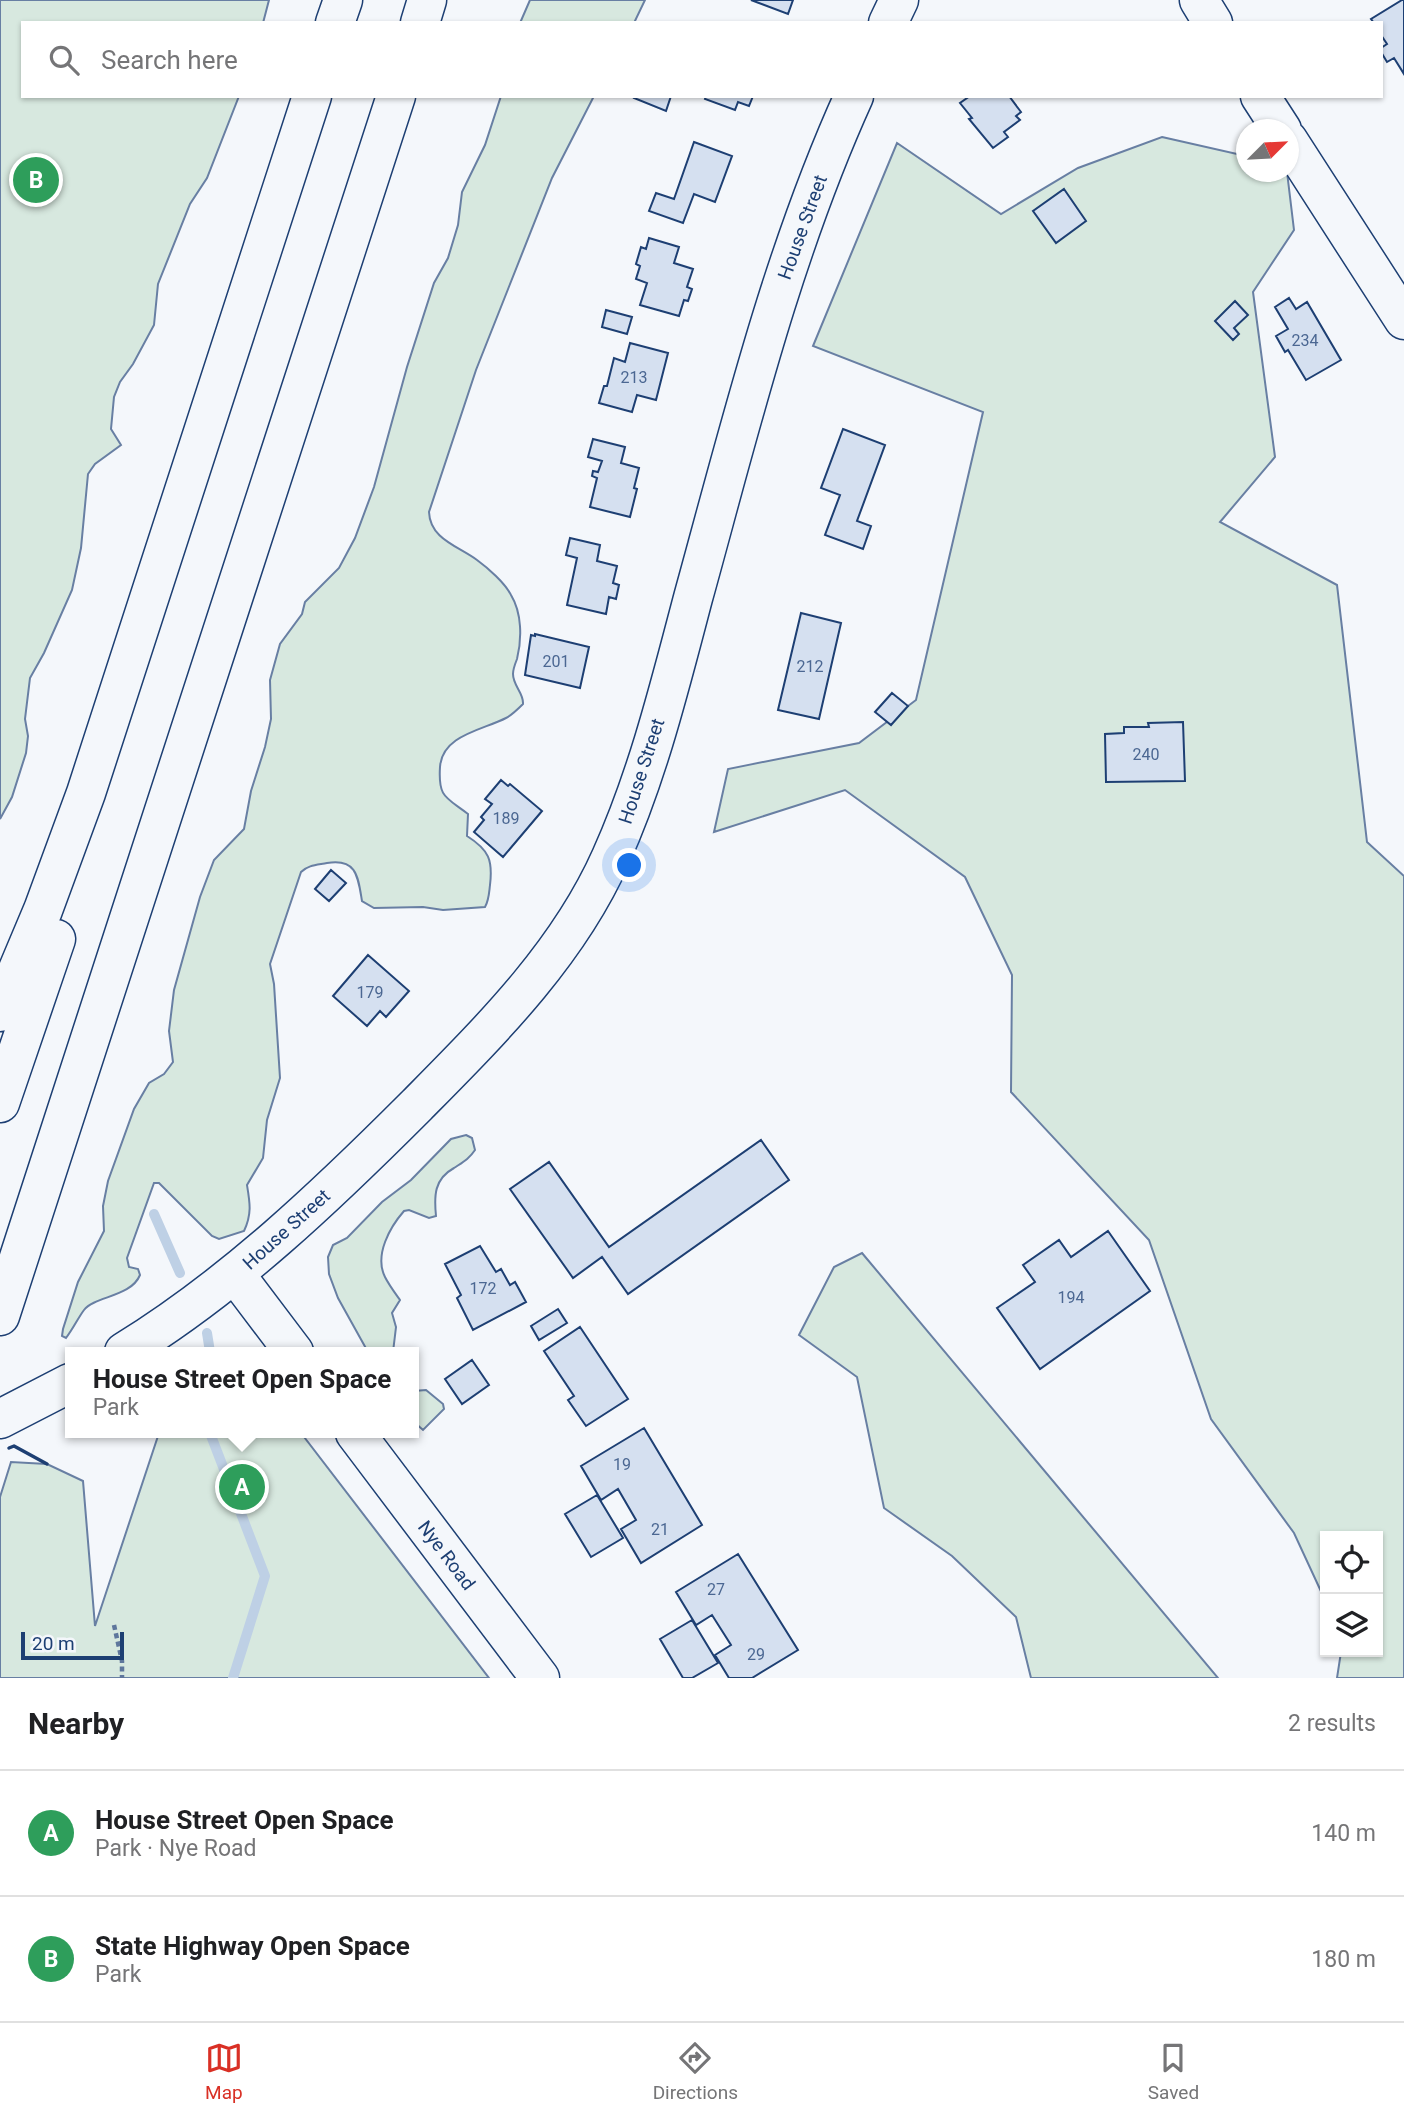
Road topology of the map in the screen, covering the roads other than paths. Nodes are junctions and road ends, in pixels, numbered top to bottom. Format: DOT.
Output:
graph roads {
  1 [pos="343,0"];
  2 [pos="427,0"];
  3 [pos="899,0"];
  4 [pos="1199,0"];
  5 [pos="336,21"];
  6 [pos="420,21"];
  7 [pos="889,21"];
  8 [pos="1212,21"];
  9 [pos="311,98"];
  10 [pos="395,98"];
  11 [pos="853,98"];
  12 [pos="1261,98"];
  13 [pos="1275,119"];
  14 [pos="1299,156"];
  15 [pos="1404,320"];
  16 [pos="216,390"];
  17 [pos="0,1012"];
  18 [pos="0,1103"];
  19 [pos="235,1274"];
  20 [pos="0,1316"];
  21 [pos="132,1347"];
  22 [pos="290,1347"];
  23 [pos="65,1386"];
  24 [pos="0,1419"];
  25 [pos="359,1438"];
  26 [pos="540,1678"];
  1 -- 5 [label="main road"];
  2 -- 6 [label="main road"];
  3 -- 7 [label="main road"];
  4 -- 8 [label="main road"];
  9 -- 16 [label="main road"];
  10 -- 20 [label="main road"];
  11 -- 19 [label="main road, House Street"];
  12 -- 13 [label="main road"];
  14 -- 15 [label="main road"];
  16 -- 17 [label="main road"];
  16 -- 18 [label="main road"];
  19 -- 21 [label="main road, House Street"];
  19 -- 22 [label="main road"];
  23 -- 24 [label="main road"];
  25 -- 26 [label="main road, Nye Road"];
}
